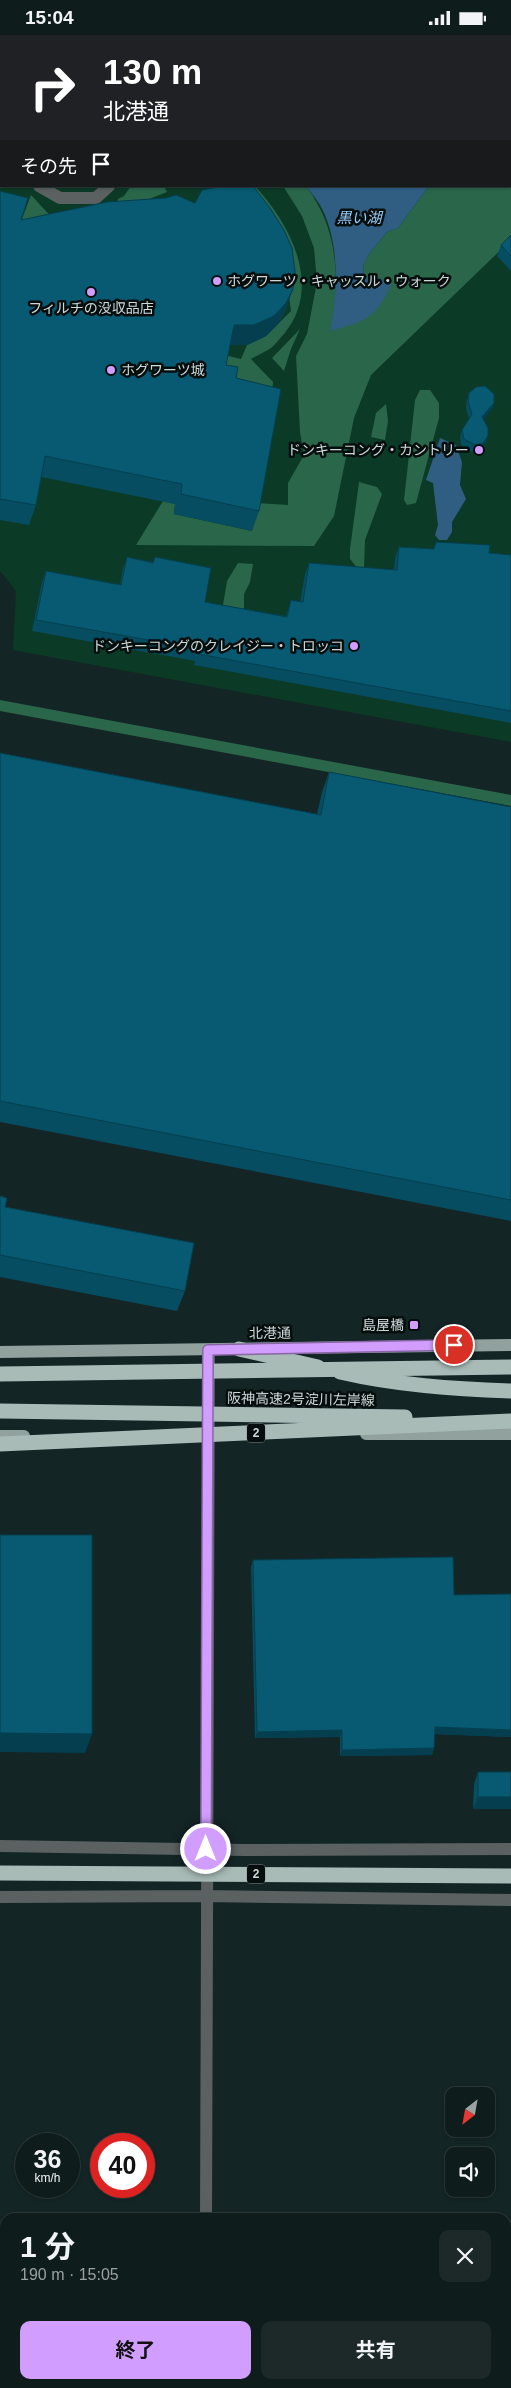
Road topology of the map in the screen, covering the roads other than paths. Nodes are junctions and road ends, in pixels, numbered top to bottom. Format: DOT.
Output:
graph roads {
  1 [pos="42,187"];
  2 [pos="108,187"];
  3 [pos="511,1345"];
  4 [pos="239,1349"];
  5 [pos="208,1350"];
  6 [pos="0,1352"];
  7 [pos="511,1367"];
  8 [pos="0,1374"];
  9 [pos="511,1391"];
  10 [pos="0,1411"];
  11 [pos="511,1420"];
  12 [pos="208,1434"];
  13 [pos="511,1434"];
  14 [pos="0,1436"];
  15 [pos="0,1444"];
  16 [pos="0,1846"];
  17 [pos="206,1849"];
  18 [pos="511,1849"];
  19 [pos="0,1873"];
  20 [pos="511,1876"];
  21 [pos="206,1896"];
  22 [pos="0,1897"];
  23 [pos="511,1900"];
  24 [pos="206,2213"];
  1 -- 2 [label="street"];
  3 -- 4 [label="main road, 北港通"];
  4 -- 5 [label="main road, 北港通"];
  4 -- 9 [label="highway"];
  5 -- 6 [label="main road, 北港通"];
  5 -- 12 [label="street"];
  7 -- 8 [label="highway, 阪神高速2号淀川左岸線, bridge"];
  10 -- 11 [label="highway, 阪神高速2号淀川左岸線 / 2, bridge"];
  11 -- 15 [label="highway, 2, bridge"];
  12 -- 13 [label="main road"];
  12 -- 14 [label="main road"];
  12 -- 17 [label="street"];
  16 -- 17 [label="street"];
  17 -- 18 [label="street"];
  17 -- 21 [label="street"];
  19 -- 20 [label="highway, 2, bridge"];
  21 -- 22 [label="street"];
  21 -- 23 [label="street"];
  21 -- 24 [label="street"];
}
